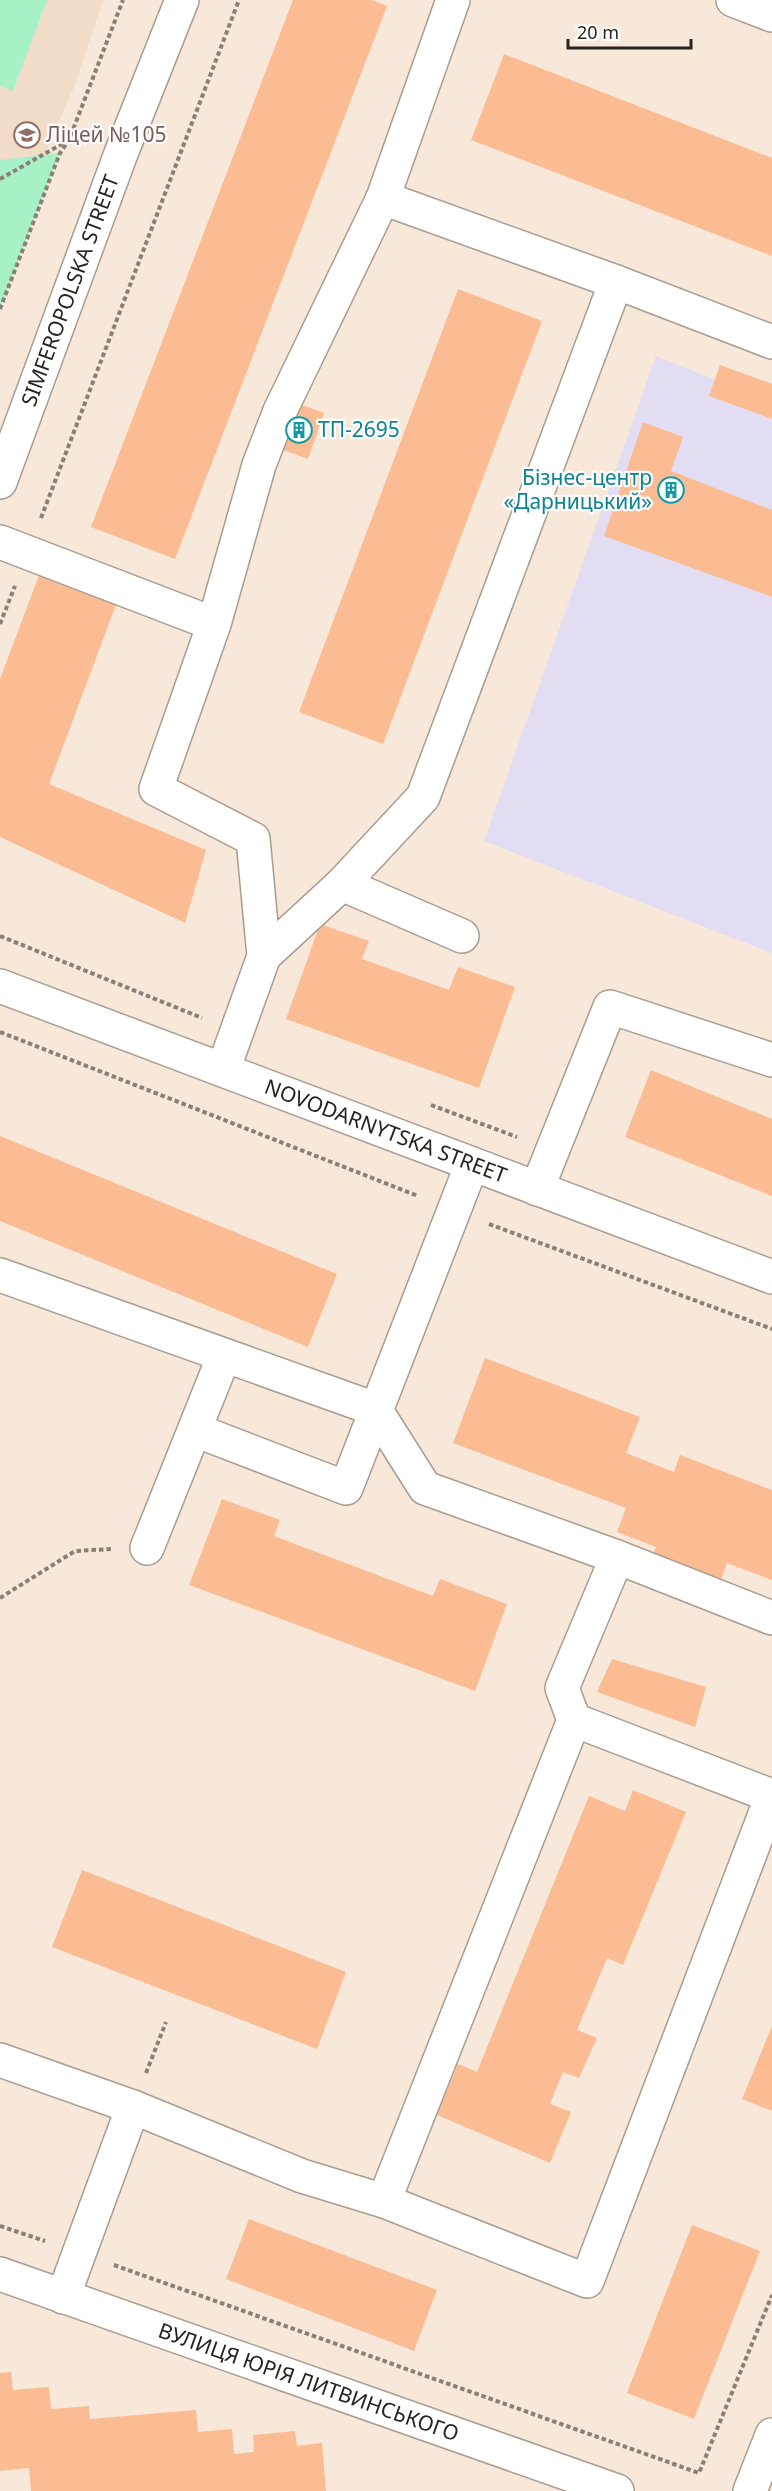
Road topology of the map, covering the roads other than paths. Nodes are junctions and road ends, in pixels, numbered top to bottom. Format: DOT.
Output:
graph roads {
  1 [pos="182,0"];
  2 [pos="453,0"];
  3 [pos="733,0"];
  4 [pos="772,15"];
  5 [pos="383,198"];
  6 [pos="616,282"];
  7 [pos="772,342"];
  8 [pos="0,482"];
  9 [pos="14,548"];
  10 [pos="214,624"];
  11 [pos="342,884"];
  12 [pos="462,936"];
  13 [pos="264,956"];
  14 [pos="0,986"];
  15 [pos="772,1060"];
  16 [pos="223,1070"];
  17 [pos="472,1164"];
  18 [pos="537,1189"];
  19 [pos="0,1275"];
  20 [pos="772,1276"];
  21 [pos="224,1356"];
  22 [pos="375,1409"];
  23 [pos="195,1430"];
  24 [pos="147,1548"];
  25 [pos="617,1557"];
  26 [pos="772,1618"];
  27 [pos="574,1720"];
  28 [pos="772,1796"];
  29 [pos="0,2060"];
  30 [pos="133,2107"];
  31 [pos="384,2201"];
  32 [pos="0,2274"];
  33 [pos="63,2297"];
  34 [pos="772,2435"];
  35 [pos="617,2491"];
  36 [pos="750,2491"];
  1 -- 8 [label="street, SIMFEROPOLSKA STREET"];
  2 -- 5 [label="street"];
  3 -- 4 [label="street"];
  5 -- 6 [label="street"];
  5 -- 10 [label="street"];
  6 -- 7 [label="street"];
  6 -- 11 [label="street"];
  9 -- 10 [label="street"];
  10 -- 13 [label="street"];
  11 -- 12 [label="street"];
  11 -- 13 [label="street"];
  13 -- 16 [label="street"];
  14 -- 16 [label="street, NOVODARNYTSKA STREET"];
  15 -- 18 [label="street"];
  16 -- 17 [label="street, NOVODARNYTSKA STREET"];
  17 -- 18 [label="street, NOVODARNYTSKA STREET"];
  17 -- 22 [label="street"];
  18 -- 20 [label="street, NOVODARNYTSKA STREET"];
  19 -- 21 [label="street"];
  21 -- 22 [label="street"];
  21 -- 23 [label="street"];
  22 -- 23 [label="street"];
  22 -- 25 [label="street"];
  23 -- 24 [label="street"];
  25 -- 26 [label="street"];
  25 -- 27 [label="street"];
  27 -- 28 [label="street"];
  27 -- 31 [label="street"];
  28 -- 31 [label="street"];
  29 -- 30 [label="street"];
  30 -- 31 [label="street"];
  30 -- 33 [label="street"];
  32 -- 33 [label="street, ВУЛИЦЯ ЮРІЯ ЛИТВИНСЬКОГО"];
  33 -- 35 [label="street, ВУЛИЦЯ ЮРІЯ ЛИТВИНСЬКОГО"];
  34 -- 36 [label="street"];
}
